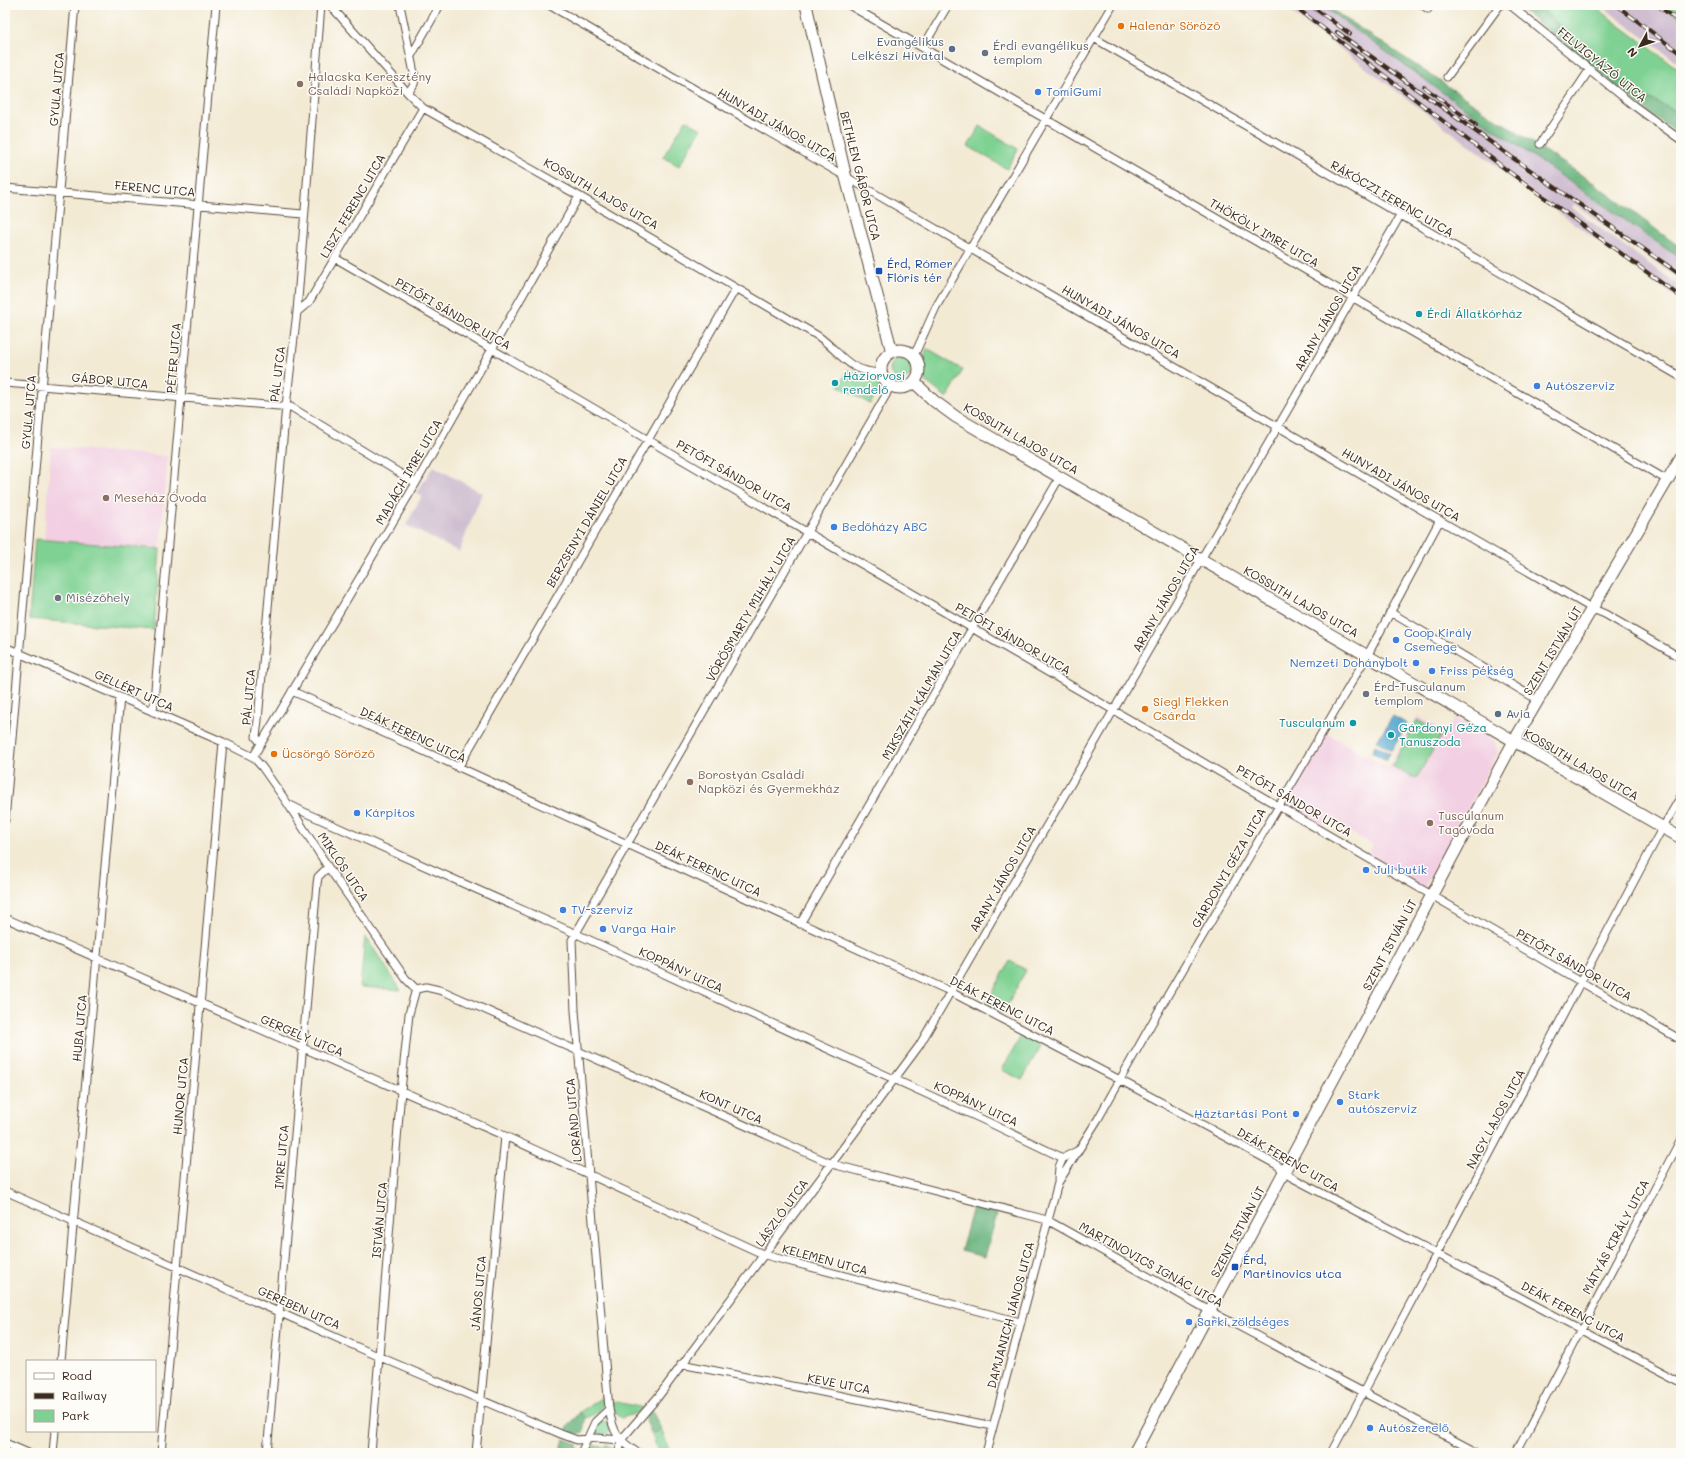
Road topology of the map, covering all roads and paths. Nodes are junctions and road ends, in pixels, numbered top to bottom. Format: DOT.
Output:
graph roads {
  1 [pos="75,5"];
  2 [pos="216,5"];
  3 [pos="321,5"];
  4 [pos="330,5"];
  5 [pos="400,5"];
  6 [pos="440,5"];
  7 [pos="549,5"];
  8 [pos="806,5"];
  9 [pos="849,5"];
  10 [pos="948,5"];
  11 [pos="1113,5"];
  12 [pos="1500,5"];
  13 [pos="1510,5"];
  14 [pos="1094,38"];
  15 [pos="923,47"];
  16 [pos="411,56"];
  17 [pos="1590,69"];
  18 [pos="1447,77"];
  19 [pos="408,93"];
  20 [pos="423,108"];
  21 [pos="1046,119"];
  22 [pos="1681,140"];
  23 [pos="1540,144"];
  24 [pos="846,178"];
  25 [pos="5,188"];
  26 [pos="58,192"];
  27 [pos="579,196"];
  28 [pos="198,204"];
  29 [pos="303,214"];
  30 [pos="1400,216"];
  31 [pos="971,247"];
  32 [pos="335,258"];
  33 [pos="736,288"];
  34 [pos="1352,297"];
  35 [pos="297,312"];
  36 [pos="492,350"];
  37 [pos="892,352"];
  38 [pos="914,356"];
  39 [pos="881,373"];
  40 [pos="1681,377"];
  41 [pos="914,382"];
  42 [pos="5,383"];
  43 [pos="890,385"];
  44 [pos="42,386"];
  45 [pos="182,398"];
  46 [pos="286,406"];
  47 [pos="1278,427"];
  48 [pos="648,439"];
  49 [pos="1681,457"];
  50 [pos="1060,477"];
  51 [pos="1667,480"];
  52 [pos="416,483"];
  53 [pos="1440,520"];
  54 [pos="808,532"];
  55 [pos="1201,559"];
  56 [pos="1593,609"];
  57 [pos="1390,612"];
  58 [pos="973,629"];
  59 [pos="5,647"];
  60 [pos="19,653"];
  61 [pos="1367,656"];
  62 [pos="1681,658"];
  63 [pos="292,691"];
  64 [pos="1531,696"];
  65 [pos="120,697"];
  66 [pos="1114,710"];
  67 [pos="153,712"];
  68 [pos="1514,741"];
  69 [pos="223,742"];
  70 [pos="262,743"];
  71 [pos="253,757"];
  72 [pos="458,768"];
  73 [pos="1681,796"];
  74 [pos="288,804"];
  75 [pos="1279,805"];
  76 [pos="5,820"];
  77 [pos="1663,827"];
  78 [pos="1681,838"];
  79 [pos="628,843"];
  80 [pos="328,867"];
  81 [pos="1432,894"];
  82 [pos="5,918"];
  83 [pos="800,924"];
  84 [pos="574,933"];
  85 [pos="97,958"];
  86 [pos="1581,981"];
  87 [pos="416,989"];
  88 [pos="951,992"];
  89 [pos="200,1004"];
  90 [pos="1681,1040"];
  91 [pos="303,1048"];
  92 [pos="580,1051"];
  93 [pos="893,1079"];
  94 [pos="1120,1080"];
  95 [pos="401,1091"];
  96 [pos="505,1136"];
  97 [pos="1681,1139"];
  98 [pos="1077,1151"];
  99 [pos="1063,1158"];
  100 [pos="832,1164"];
  101 [pos="1285,1171"];
  102 [pos="589,1175"];
  103 [pos="1058,1183"];
  104 [pos="5,1190"];
  105 [pos="73,1220"];
  106 [pos="1047,1220"];
  107 [pos="1438,1253"];
  108 [pos="765,1255"];
  109 [pos="177,1267"];
  110 [pos="279,1311"];
  111 [pos="1210,1311"];
  112 [pos="1020,1322"];
  113 [pos="1581,1328"];
  114 [pos="380,1357"];
  115 [pos="61,1360"];
  116 [pos="681,1364"];
  117 [pos="1681,1382"];
  118 [pos="1363,1393"];
  119 [pos="480,1398"];
  120 [pos="609,1409"];
  121 [pos="993,1426"];
  122 [pos="55,1432"];
  123 [pos="586,1440"];
  124 [pos="621,1440"];
  125 [pos="5,1443"];
  126 [pos="28,1453"];
  127 [pos="53,1453"];
  128 [pos="161,1453"];
  129 [pos="267,1453"];
  130 [pos="371,1453"];
  131 [pos="476,1453"];
  132 [pos="581,1453"];
  133 [pos="619,1453"];
  134 [pos="638,1453"];
  135 [pos="986,1453"];
  136 [pos="1134,1453"];
  137 [pos="1331,1453"];
  138 [pos="1478,1453"];
  139 [pos="1516,1453"];
  1 -- 26 [label="street, GYULA UTCA"];
  2 -- 28 [label="street, PÉTER UTCA"];
  3 -- 29 [label="street, PÁL UTCA"];
  4 -- 19 [label="street, KOSSUTH LAJOS UTCA"];
  5 -- 16 [label="street"];
  6 -- 16 [label="street"];
  7 -- 24 [label="street, HUNYADI JÁNOS UTCA"];
  8 -- 24 [label="street, BETHLEN GÁBOR UTCA"];
  9 -- 15 [label="street, THÖKÖLY IMRE UTCA"];
  10 -- 15 [label="street"];
  11 -- 14 [label="street"];
  12 -- 18 [label="street"];
  13 -- 17 [label="street, FELVIGYÁZÓ UTCA"];
  14 -- 21 [label="street"];
  14 -- 30 [label="street, RÁKÓCZI FERENC UTCA"];
  15 -- 21 [label="street, THÖKÖLY IMRE UTCA"];
  16 -- 19 [label="street"];
  17 -- 22 [label="street, FELVIGYÁZÓ UTCA"];
  17 -- 23 [label="street"];
  19 -- 20 [label="street, KOSSUTH LAJOS UTCA"];
  20 -- 27 [label="street, KOSSUTH LAJOS UTCA"];
  20 -- 32 [label="street, LISZT FERENC UTCA"];
  21 -- 31 [label="street"];
  21 -- 34 [label="street, THÖKÖLY IMRE UTCA"];
  24 -- 31 [label="street, HUNYADI JÁNOS UTCA"];
  24 -- 37 [label="street, BETHLEN GÁBOR UTCA"];
  25 -- 26 [label="street, FERENC UTCA"];
  26 -- 28 [label="street, FERENC UTCA"];
  26 -- 44 [label="street, GYULA UTCA"];
  27 -- 33 [label="street, KOSSUTH LAJOS UTCA"];
  27 -- 36 [label="street, MADÁCH IMRE UTCA"];
  28 -- 29 [label="street, FERENC UTCA"];
  28 -- 45 [label="street, PÉTER UTCA"];
  29 -- 35 [label="street, PÁL UTCA"];
  30 -- 34 [label="street, ARANY JÁNOS UTCA"];
  30 -- 40 [label="street, RÁKÓCZI FERENC UTCA"];
  31 -- 38 [label="street"];
  31 -- 47 [label="street, HUNYADI JÁNOS UTCA"];
  32 -- 35 [label="street, LISZT FERENC UTCA"];
  32 -- 36 [label="street, PETŐFI SÁNDOR UTCA"];
  33 -- 39 [label="street, KOSSUTH LAJOS UTCA"];
  33 -- 48 [label="street, BERZSENYI DÁNIEL UTCA"];
  34 -- 47 [label="street, ARANY JÁNOS UTCA"];
  34 -- 51 [label="street, THÖKÖLY IMRE UTCA"];
  35 -- 46 [label="street, PÁL UTCA"];
  36 -- 48 [label="street, PETŐFI SÁNDOR UTCA"];
  36 -- 52 [label="street, MADÁCH IMRE UTCA"];
  37 -- 38 [label="street"];
  37 -- 39 [label="street"];
  38 -- 41 [label="street"];
  39 -- 43 [label="street"];
  41 -- 43 [label="street"];
  41 -- 50 [label="street, KOSSUTH LAJOS UTCA"];
  42 -- 44 [label="street, GÁBOR UTCA"];
  43 -- 54 [label="street, VÖRÖSMARTY MIHÁLY UTCA"];
  44 -- 45 [label="street, GÁBOR UTCA"];
  44 -- 60 [label="street, GYULA UTCA"];
  45 -- 46 [label="street, GÁBOR UTCA"];
  45 -- 67 [label="street, PÉTER UTCA"];
  46 -- 52 [label="street, GÁBOR UTCA"];
  46 -- 70 [label="street, PÁL UTCA"];
  47 -- 53 [label="street, HUNYADI JÁNOS UTCA"];
  47 -- 55 [label="street, ARANY JÁNOS UTCA"];
  48 -- 54 [label="street, PETŐFI SÁNDOR UTCA"];
  48 -- 72 [label="street, BERZSENYI DÁNIEL UTCA"];
  49 -- 51 [label="street, SZENT ISTVÁN ÚT"];
  50 -- 55 [label="street, KOSSUTH LAJOS UTCA"];
  50 -- 58 [label="street, MIKSZÁTH KÁLMÁN UTCA"];
  51 -- 56 [label="street, SZENT ISTVÁN ÚT"];
  52 -- 63 [label="street, MADÁCH IMRE UTCA"];
  53 -- 56 [label="street, HUNYADI JÁNOS UTCA"];
  53 -- 57 [label="street, GÁRDONYI GÉZA UTCA"];
  54 -- 58 [label="street, PETŐFI SÁNDOR UTCA"];
  54 -- 79 [label="street, VÖRÖSMARTY MIHÁLY UTCA"];
  55 -- 61 [label="street, KOSSUTH LAJOS UTCA"];
  55 -- 66 [label="street, ARANY JÁNOS UTCA"];
  56 -- 62 [label="street, HUNYADI JÁNOS UTCA"];
  56 -- 68 [label="street, SZENT ISTVÁN ÚT"];
  57 -- 61 [label="street, GÁRDONYI GÉZA UTCA"];
  57 -- 64 [label="street"];
  58 -- 66 [label="street, PETŐFI SÁNDOR UTCA"];
  58 -- 83 [label="street, MIKSZÁTH KÁLMÁN UTCA"];
  59 -- 60 [label="street, GELLÉRT UTCA"];
  60 -- 65 [label="street, GELLÉRT UTCA"];
  60 -- 76 [label="street, GYULA UTCA"];
  61 -- 68 [label="street, KOSSUTH LAJOS UTCA"];
  61 -- 75 [label="street, GÁRDONYI GÉZA UTCA"];
  63 -- 70 [label="street, MADÁCH IMRE UTCA"];
  63 -- 72 [label="street, DEÁK FERENC UTCA"];
  65 -- 67 [label="street, GELLÉRT UTCA"];
  65 -- 85 [label="street, HUBA UTCA"];
  66 -- 75 [label="street, PETŐFI SÁNDOR UTCA"];
  66 -- 88 [label="street, ARANY JÁNOS UTCA"];
  67 -- 69 [label="street, GELLÉRT UTCA"];
  68 -- 77 [label="street, KOSSUTH LAJOS UTCA"];
  68 -- 81 [label="street, SZENT ISTVÁN ÚT"];
  69 -- 71 [label="street, GELLÉRT UTCA"];
  69 -- 89 [label="street, HUNOR UTCA"];
  70 -- 71 [label="street, MADÁCH IMRE UTCA"];
  71 -- 74 [label="street, MIKLÓS UTCA"];
  72 -- 79 [label="street, DEÁK FERENC UTCA"];
  73 -- 77 [label="street, NAGY LAJOS UTCA"];
  74 -- 80 [label="street, MIKLÓS UTCA"];
  74 -- 84 [label="street, KOPPÁNY UTCA"];
  75 -- 81 [label="street, PETŐFI SÁNDOR UTCA"];
  75 -- 94 [label="street, GÁRDONYI GÉZA UTCA"];
  77 -- 78 [label="street, KOSSUTH LAJOS UTCA"];
  77 -- 86 [label="street, NAGY LAJOS UTCA"];
  79 -- 83 [label="street, DEÁK FERENC UTCA"];
  79 -- 84 [label="street, LORÁND UTCA"];
  80 -- 87 [label="street, MIKLÓS UTCA"];
  80 -- 91 [label="street, IMRE UTCA"];
  81 -- 86 [label="street, PETŐFI SÁNDOR UTCA"];
  81 -- 101 [label="street, SZENT ISTVÁN ÚT"];
  82 -- 85 [label="street, GERGELY UTCA"];
  83 -- 88 [label="street, DEÁK FERENC UTCA"];
  84 -- 92 [label="street, LORÁND UTCA"];
  84 -- 93 [label="street, KOPPÁNY UTCA"];
  85 -- 89 [label="street, GERGELY UTCA"];
  85 -- 105 [label="street, HUBA UTCA"];
  86 -- 90 [label="street, PETŐFI SÁNDOR UTCA"];
  86 -- 107 [label="street, NAGY LAJOS UTCA"];
  87 -- 92 [label="street, KONT UTCA"];
  87 -- 95 [label="street, ISTVÁN UTCA"];
  88 -- 93 [label="street, LÁSZLÓ UTCA"];
  88 -- 94 [label="street, DEÁK FERENC UTCA"];
  89 -- 91 [label="street, GERGELY UTCA"];
  89 -- 109 [label="street, HUNOR UTCA"];
  91 -- 95 [label="street, GERGELY UTCA"];
  91 -- 110 [label="street, IMRE UTCA"];
  92 -- 100 [label="street, KONT UTCA"];
  92 -- 102 [label="street, LORÁND UTCA"];
  93 -- 99 [label="street, KOPPÁNY UTCA"];
  93 -- 100 [label="street, LÁSZLÓ UTCA"];
  94 -- 98 [label="street, DAMJANICH JÁNOS UTCA"];
  94 -- 101 [label="street, DEÁK FERENC UTCA"];
  95 -- 96 [label="street, GERGELY UTCA"];
  95 -- 114 [label="street, ISTVÁN UTCA"];
  96 -- 102 [label="street, GERGELY UTCA"];
  96 -- 119 [label="street, JÁNOS UTCA"];
  97 -- 113 [label="street, MÁTYÁS KIRÁLY UTCA"];
  98 -- 99 [label="street"];
  98 -- 103 [label="street, DAMJANICH JÁNOS UTCA"];
  99 -- 103 [label="street, DAMJANICH JÁNOS UTCA"];
  100 -- 106 [label="street, KONT UTCA"];
  100 -- 108 [label="street, LÁSZLÓ UTCA"];
  101 -- 107 [label="street, DEÁK FERENC UTCA"];
  101 -- 111 [label="street, SZENT ISTVÁN ÚT"];
  102 -- 108 [label="street, KELEMEN UTCA"];
  102 -- 120 [label="street, LORÁND UTCA"];
  103 -- 106 [label="street, DAMJANICH JÁNOS UTCA"];
  104 -- 105 [label="street, GEREBEN UTCA"];
  105 -- 109 [label="street, GEREBEN UTCA"];
  105 -- 115 [label="street, HUBA UTCA"];
  106 -- 111 [label="street, MARTINOVICS IGNÁC UTCA"];
  106 -- 112 [label="street, DAMJANICH JÁNOS UTCA"];
  107 -- 113 [label="street, DEÁK FERENC UTCA"];
  107 -- 118 [label="street, NAGY LAJOS UTCA"];
  108 -- 112 [label="street, KELEMEN UTCA"];
  108 -- 116 [label="street, LÁSZLÓ UTCA"];
  109 -- 110 [label="street, GEREBEN UTCA"];
  109 -- 128 [label="street, HUNOR UTCA"];
  110 -- 114 [label="street, GEREBEN UTCA"];
  110 -- 129 [label="street, IMRE UTCA"];
  111 -- 118 [label="street, MARTINOVICS IGNÁC UTCA"];
  111 -- 136 [label="street, SZENT ISTVÁN ÚT"];
  112 -- 121 [label="street, DAMJANICH JÁNOS UTCA"];
  113 -- 117 [label="street, DEÁK FERENC UTCA"];
  113 -- 139 [label="street, MÁTYÁS KIRÁLY UTCA"];
  114 -- 119 [label="street, GEREBEN UTCA"];
  114 -- 130 [label="street, ISTVÁN UTCA"];
  116 -- 121 [label="street, KEVE UTCA"];
  116 -- 124 [label="street, LÁSZLÓ UTCA"];
  118 -- 137 [label="street, NAGY LAJOS UTCA"];
  118 -- 138 [label="street, MARTINOVICS IGNÁC UTCA"];
  119 -- 123 [label="street, GEREBEN UTCA"];
  119 -- 131 [label="street, JÁNOS UTCA"];
  120 -- 123 [label="street"];
  120 -- 124 [label="street, LORÁND UTCA"];
  121 -- 135 [label="street, DAMJANICH JÁNOS UTCA"];
  122 -- 127 [label="street"];
  123 -- 124 [label="street, GEREBEN UTCA"];
  123 -- 132 [label="street"];
  124 -- 133 [label="street"];
  124 -- 134 [label="street"];
  125 -- 126 [label="street"];
}
